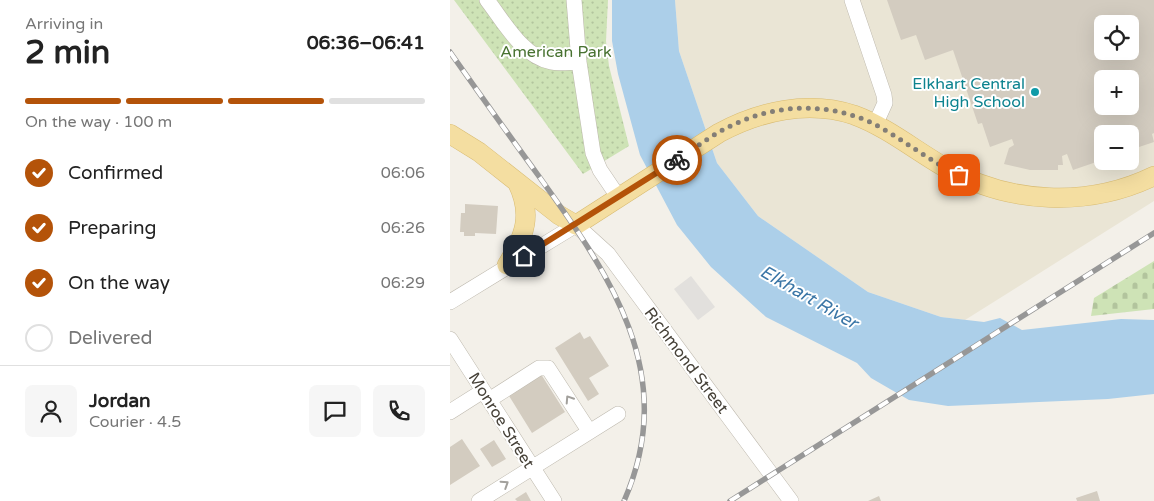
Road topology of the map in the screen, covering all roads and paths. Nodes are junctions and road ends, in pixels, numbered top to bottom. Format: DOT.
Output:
graph roads {
  1 [pos="487,0"];
  2 [pos="574,0"];
  3 [pos="852,0"];
  4 [pos="579,62"];
  5 [pos="875,125"];
  6 [pos="450,134"];
  7 [pos="1154,176"];
  8 [pos="517,181"];
  9 [pos="619,198"];
  10 [pos="576,225"];
  11 [pos="507,265"];
  12 [pos="450,302"];
  13 [pos="450,339"];
  14 [pos="486,395"];
  15 [pos="450,412"];
  16 [pos="618,414"];
  17 [pos="589,431"];
  18 [pos="531,467"];
  19 [pos="480,501"];
  20 [pos="554,501"];
  21 [pos="791,501"];
  1 -- 4 [label="street"];
  2 -- 4 [label="street"];
  3 -- 5 [label="street"];
  4 -- 9 [label="street"];
  5 -- 7 [label="main road"];
  5 -- 9 [label="main road"];
  6 -- 8 [label="main road"];
  8 -- 10 [label="main road"];
  8 -- 11 [label="main road"];
  9 -- 10 [label="main road"];
  10 -- 11 [label="street"];
  10 -- 21 [label="street, Richmond Street"];
  11 -- 12 [label="street"];
  13 -- 14 [label="street, Monroe Street"];
  14 -- 15 [label="street"];
  17 -- 14 [label="street, one-way"];
  14 -- 18 [label="street, Monroe Street"];
  16 -- 17 [label="street"];
  17 -- 18 [label="street"];
  19 -- 18 [label="street, one-way"];
  18 -- 20 [label="street, Monroe Street"];
}
